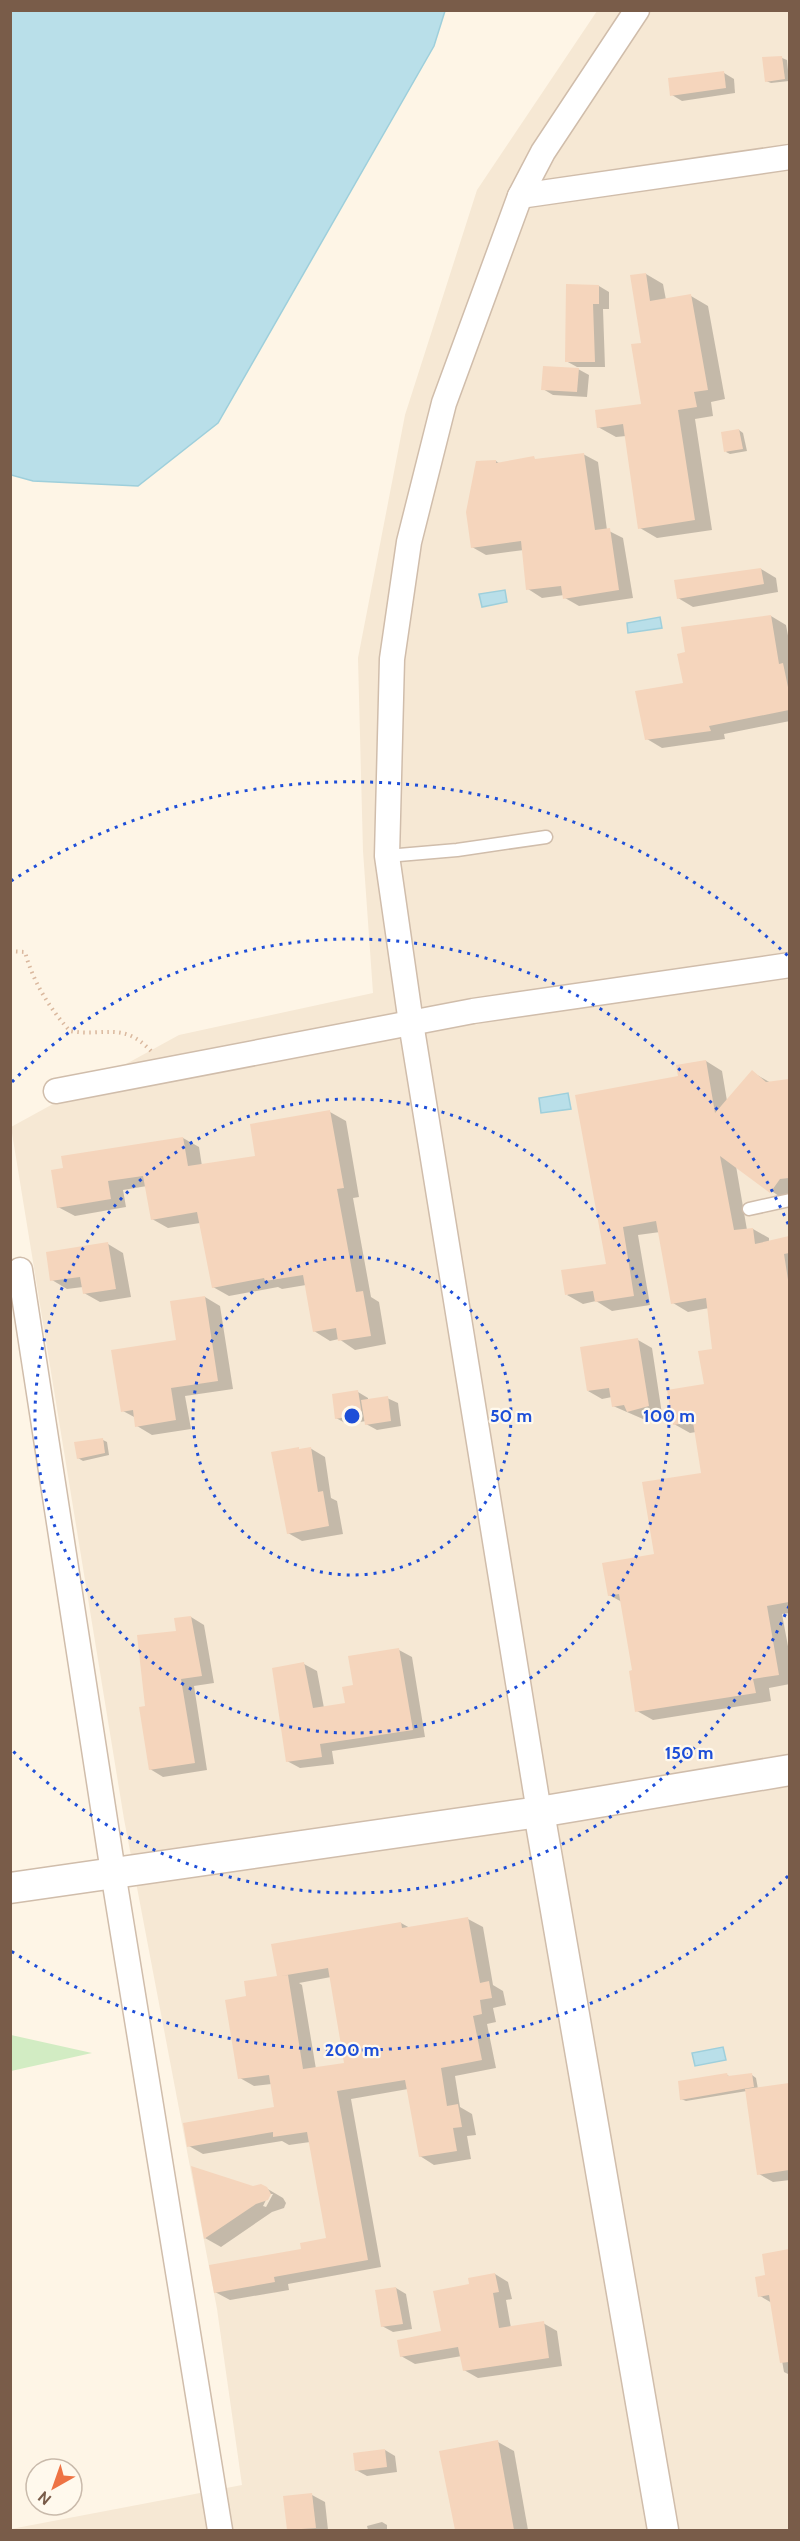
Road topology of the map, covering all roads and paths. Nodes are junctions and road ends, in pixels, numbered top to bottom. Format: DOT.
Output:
graph roads {
  1 [pos="637,10"];
  2 [pos="789,157"];
  3 [pos="520,196"];
  4 [pos="546,837"];
  5 [pos="387,856"];
  6 [pos="10,951"];
  7 [pos="789,966"];
  8 [pos="411,1023"];
  9 [pos="168,1069"];
  10 [pos="56,1091"];
  11 [pos="789,1200"];
  12 [pos="749,1209"];
  13 [pos="20,1270"];
  14 [pos="789,1770"];
  15 [pos="539,1812"];
  16 [pos="113,1872"];
  17 [pos="10,1888"];
  18 [pos="220,2530"];
  19 [pos="663,2530"];
  1 -- 3 [label="street"];
  2 -- 3 [label="street"];
  3 -- 5 [label="street"];
  4 -- 5 [label="lane"];
  5 -- 8 [label="street"];
  6 -- 9 [label="path"];
  7 -- 8 [label="street"];
  8 -- 9 [label="street"];
  8 -- 15 [label="street"];
  9 -- 10 [label="street"];
  11 -- 12 [label="lane"];
  13 -- 16 [label="street"];
  14 -- 15 [label="street"];
  15 -- 16 [label="street"];
  15 -- 19 [label="street"];
  16 -- 17 [label="street"];
  16 -- 18 [label="street"];
}
